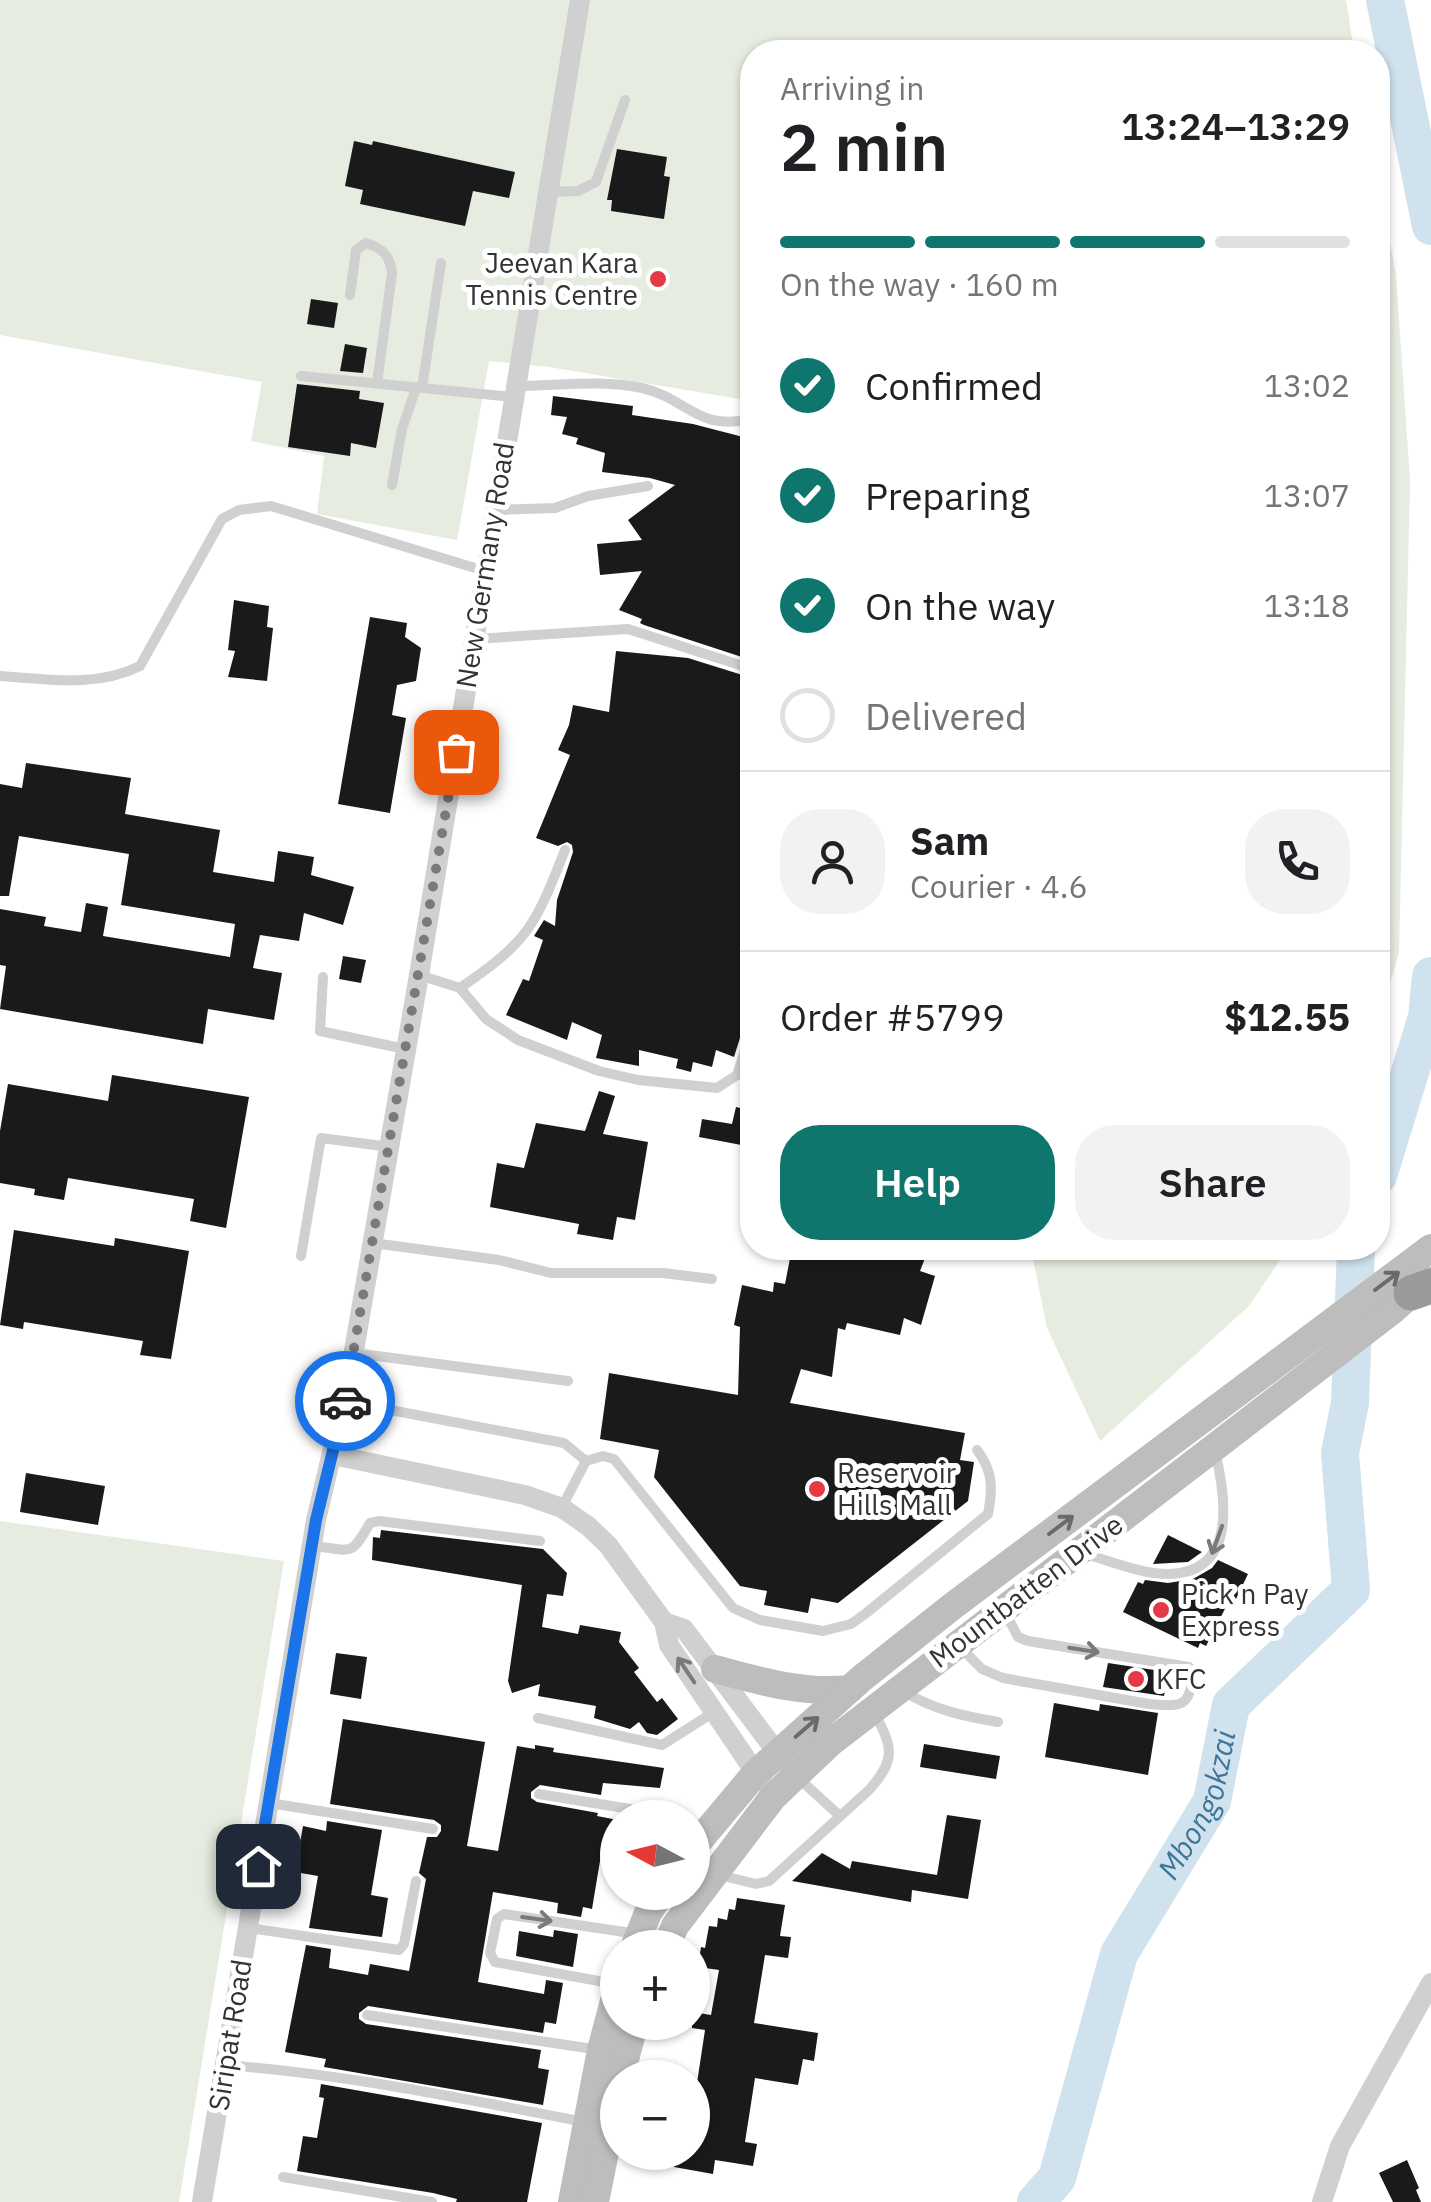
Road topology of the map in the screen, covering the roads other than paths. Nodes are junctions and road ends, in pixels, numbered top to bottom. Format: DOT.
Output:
graph roads {
  1 [pos="580,0"];
  2 [pos="625,100"];
  3 [pos="547,192"];
  4 [pos="441,263"];
  5 [pos="350,295"];
  6 [pos="301,376"];
  7 [pos="376,383"];
  8 [pos="419,388"];
  9 [pos="513,392"];
  10 [pos="740,422"];
  11 [pos="392,486"];
  12 [pos="648,486"];
  13 [pos="494,510"];
  14 [pos="486,571"];
  15 [pos="474,640"];
  16 [pos="740,664"];
  17 [pos="0,676"];
  18 [pos="565,850"];
  19 [pos="419,975"];
  20 [pos="324,977"];
  21 [pos="460,988"];
  22 [pos="406,1049"];
  23 [pos="740,1066"];
  24 [pos="390,1147"];
  25 [pos="373,1243"];
  26 [pos="301,1256"];
  27 [pos="712,1278"];
  28 [pos="1420,1278"];
  29 [pos="354,1353"];
  30 [pos="568,1381"];
  31 [pos="385,1409"];
  32 [pos="1214,1445"];
  33 [pos="977,1450"];
  34 [pos="333,1455"];
  35 [pos="586,1460"];
  36 [pos="562,1508"];
  37 [pos="540,1541"];
  38 [pos="312,1546"];
  39 [pos="1079,1552"];
  40 [pos="1004,1611"];
  41 [pos="664,1622"];
  42 [pos="956,1644"];
  43 [pos="715,1669"];
  44 [pos="898,1688"];
  45 [pos="850,1689"];
  46 [pos="872,1709"];
  47 [pos="714,1712"];
  48 [pos="538,1718"];
  49 [pos="998,1722"];
  50 [pos="786,1764"];
  51 [pos="754,1774"];
  52 [pos="539,1794"];
  53 [pos="774,1797"];
  54 [pos="268,1803"];
  55 [pos="600,1803"];
  56 [pos="840,1816"];
  57 [pos="710,1827"];
  58 [pos="432,1829"];
  59 [pos="712,1874"];
  60 [pos="416,1881"];
  61 [pos="248,1928"];
  62 [pos="673,1930"];
  63 [pos="600,1934"];
  64 [pos="600,1982"];
  65 [pos="1431,1983"];
  66 [pos="367,2015"];
  67 [pos="610,2060"];
  68 [pos="225,2065"];
  69 [pos="600,2117"];
  70 [pos="600,2120"];
  71 [pos="598,2124"];
  72 [pos="284,2177"];
  73 [pos="202,2202"];
  74 [pos="432,2202"];
  75 [pos="572,2202"];
  76 [pos="595,2202"];
  77 [pos="1322,2202"];
  1 -- 3 [label="street, New Germany Road"];
  2 -- 3 [label="lane"];
  3 -- 9 [label="street, New Germany Road"];
  4 -- 8 [label="lane"];
  5 -- 7 [label="lane"];
  6 -- 7 [label="lane"];
  7 -- 8 [label="lane"];
  8 -- 9 [label="lane"];
  8 -- 11 [label="lane"];
  9 -- 10 [label="lane"];
  9 -- 13 [label="street, New Germany Road"];
  12 -- 13 [label="lane"];
  13 -- 14 [label="street, New Germany Road"];
  14 -- 15 [label="street, New Germany Road"];
  14 -- 17 [label="lane"];
  15 -- 16 [label="lane"];
  15 -- 19 [label="street, New Germany Road"];
  18 -- 21 [label="lane"];
  19 -- 21 [label="lane"];
  19 -- 22 [label="street, New Germany Road"];
  20 -- 22 [label="lane"];
  21 -- 23 [label="lane"];
  22 -- 24 [label="street, New Germany Road"];
  24 -- 25 [label="street, New Germany Road"];
  24 -- 26 [label="lane"];
  25 -- 27 [label="lane"];
  25 -- 29 [label="street, New Germany Road"];
  28 -- 32 [label="main road, Mountbatten Drive"];
  45 -- 28 [label="main road, Mountbatten Drive, one-way"];
  29 -- 30 [label="lane"];
  29 -- 34 [label="street, New Germany Road"];
  31 -- 35 [label="lane"];
  32 -- 39 [label="main road, Mountbatten Drive"];
  32 -- 39 [label="lane, one-way"];
  33 -- 35 [label="lane"];
  34 -- 36 [label="street"];
  34 -- 38 [label="street, Siripat Road"];
  35 -- 36 [label="lane"];
  36 -- 41 [label="street"];
  37 -- 38 [label="lane"];
  38 -- 54 [label="street, Siripat Road"];
  39 -- 40 [label="main road, Mountbatten Drive"];
  40 -- 42 [label="main road, Mountbatten Drive"];
  40 -- 42 [label="lane, one-way"];
  41 -- 43 [label="street"];
  47 -- 41 [label="street, one-way"];
  42 -- 44 [label="main road, Mountbatten Drive"];
  43 -- 45 [label="main road"];
  43 -- 50 [label="street"];
  44 -- 46 [label="main road, Mountbatten Drive"];
  44 -- 49 [label="lane"];
  50 -- 45 [label="main road, Mountbatten Drive, one-way"];
  46 -- 50 [label="main road, Mountbatten Drive"];
  46 -- 56 [label="lane"];
  47 -- 48 [label="lane"];
  47 -- 51 [label="street"];
  50 -- 51 [label="main road, Mountbatten Drive"];
  50 -- 53 [label="main road, Mountbatten Drive"];
  50 -- 56 [label="lane"];
  51 -- 53 [label="street"];
  51 -- 57 [label="main road, Mountbatten Drive"];
  52 -- 55 [label="lane"];
  53 -- 59 [label="main road, Mountbatten Drive"];
  54 -- 58 [label="lane"];
  54 -- 61 [label="street, Siripat Road"];
  56 -- 59 [label="lane"];
  59 -- 62 [label="main road, Mountbatten Drive"];
  60 -- 61 [label="lane"];
  61 -- 68 [label="street, Siripat Road"];
  64 -- 63 [label="lane, one-way"];
  65 -- 77 [label="street"];
  66 -- 67 [label="lane"];
  68 -- 71 [label="lane"];
  68 -- 73 [label="street, Siripat Road"];
  69 -- 71 [label="main road"];
  70 -- 71 [label="main road"];
  71 -- 75 [label="main road"];
  71 -- 76 [label="main road"];
  72 -- 74 [label="lane"];
}
